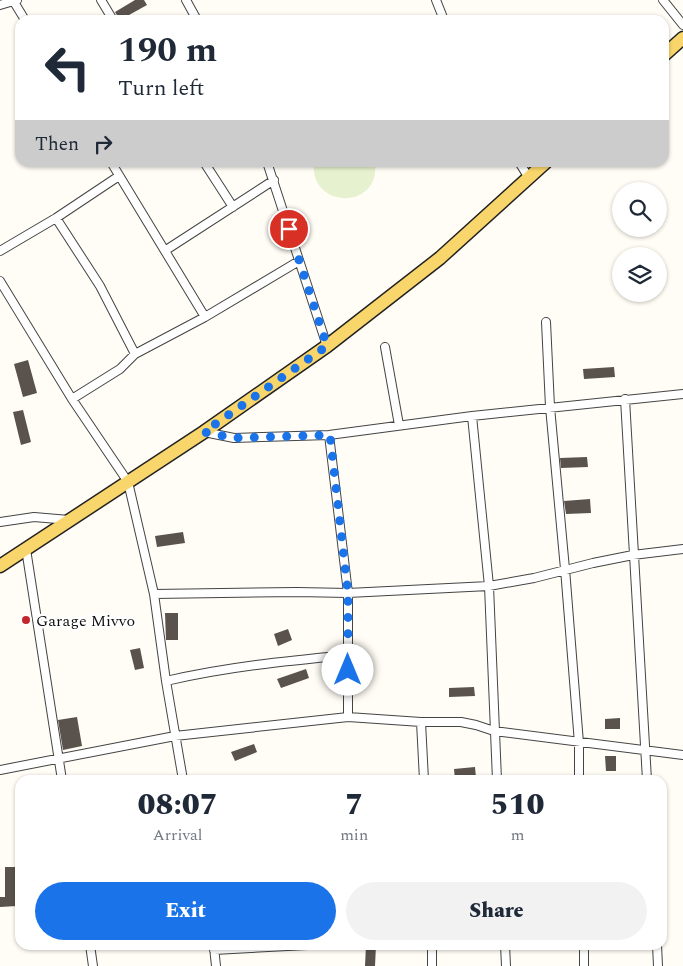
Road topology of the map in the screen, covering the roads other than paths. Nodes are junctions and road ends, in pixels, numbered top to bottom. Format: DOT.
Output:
graph roads {
  1 [pos="101,0"];
  2 [pos="186,0"];
  3 [pos="436,0"];
  4 [pos="663,0"];
  5 [pos="16,1"];
  6 [pos="0,5"];
  7 [pos="23,15"];
  8 [pos="110,15"];
  9 [pos="194,15"];
  10 [pos="442,15"];
  11 [pos="683,25"];
  12 [pos="683,38"];
  13 [pos="669,51"];
  14 [pos="114,167"];
  15 [pos="207,167"];
  16 [pos="269,167"];
  17 [pos="522,167"];
  18 [pos="541,167"];
  19 [pos="119,176"];
  20 [pos="529,178"];
  21 [pos="274,180"];
  22 [pos="233,207"];
  23 [pos="56,218"];
  24 [pos="166,250"];
  25 [pos="0,251"];
  26 [pos="299,261"];
  27 [pos="0,282"];
  28 [pos="205,317"];
  29 [pos="546,322"];
  30 [pos="327,346"];
  31 [pos="386,347"];
  32 [pos="135,354"];
  33 [pos="683,394"];
  34 [pos="625,399"];
  35 [pos="72,400"];
  36 [pos="550,407"];
  37 [pos="472,416"];
  38 [pos="399,425"];
  39 [pos="204,432"];
  40 [pos="330,435"];
  41 [pos="128,482"];
  42 [pos="71,521"];
  43 [pos="0,522"];
  44 [pos="26,549"];
  45 [pos="683,549"];
  46 [pos="633,555"];
  47 [pos="0,566"];
  48 [pos="565,569"];
  49 [pos="489,586"];
  50 [pos="348,593"];
  51 [pos="154,594"];
  52 [pos="348,655"];
  53 [pos="166,681"];
  54 [pos="348,717"];
  55 [pos="421,722"];
  56 [pos="494,731"];
  57 [pos="175,736"];
  58 [pos="579,743"];
  59 [pos="645,750"];
  60 [pos="683,755"];
  61 [pos="58,759"];
  62 [pos="0,770"];
  63 [pos="61,775"];
  64 [pos="183,775"];
  65 [pos="424,775"];
  66 [pos="497,775"];
  67 [pos="579,775"];
  68 [pos="646,775"];
  69 [pos="91,950"];
  70 [pos="214,950"];
  71 [pos="432,950"];
  72 [pos="505,950"];
  73 [pos="584,950"];
  74 [pos="656,950"];
  75 [pos="93,966"];
  76 [pos="216,966"];
  77 [pos="432,966"];
  78 [pos="506,966"];
  79 [pos="584,966"];
  80 [pos="658,966"];
  1 -- 8 [label="street"];
  2 -- 9 [label="street"];
  3 -- 10 [label="street"];
  4 -- 11 [label="street"];
  5 -- 6 [label="street"];
  5 -- 7 [label="street"];
  12 -- 13 [label="main road"];
  14 -- 19 [label="street"];
  15 -- 22 [label="street"];
  16 -- 21 [label="street"];
  17 -- 20 [label="street"];
  18 -- 20 [label="main road"];
  19 -- 23 [label="street"];
  19 -- 24 [label="street"];
  20 -- 30 [label="main road"];
  21 -- 22 [label="street"];
  21 -- 26 [label="street"];
  22 -- 24 [label="street"];
  23 -- 25 [label="street"];
  23 -- 32 [label="street"];
  24 -- 28 [label="street"];
  26 -- 28 [label="street"];
  26 -- 30 [label="street"];
  27 -- 35 [label="street"];
  28 -- 32 [label="street"];
  29 -- 36 [label="street"];
  30 -- 39 [label="main road"];
  31 -- 38 [label="street"];
  32 -- 35 [label="street"];
  33 -- 34 [label="street"];
  34 -- 36 [label="street"];
  34 -- 46 [label="street"];
  35 -- 41 [label="street"];
  36 -- 37 [label="street"];
  36 -- 48 [label="street"];
  37 -- 38 [label="street"];
  37 -- 49 [label="street"];
  38 -- 40 [label="street"];
  39 -- 40 [label="street"];
  39 -- 41 [label="main road"];
  40 -- 50 [label="street"];
  41 -- 42 [label="main road"];
  41 -- 51 [label="street"];
  42 -- 43 [label="street"];
  42 -- 44 [label="main road"];
  44 -- 47 [label="main road"];
  44 -- 61 [label="street"];
  45 -- 46 [label="street"];
  46 -- 48 [label="street"];
  46 -- 59 [label="street"];
  48 -- 49 [label="street"];
  48 -- 58 [label="street"];
  49 -- 50 [label="street"];
  49 -- 56 [label="street"];
  50 -- 51 [label="street"];
  50 -- 52 [label="street"];
  51 -- 53 [label="street"];
  52 -- 53 [label="street"];
  52 -- 54 [label="street"];
  53 -- 57 [label="street"];
  54 -- 55 [label="street"];
  54 -- 57 [label="street"];
  55 -- 56 [label="street"];
  55 -- 65 [label="street"];
  56 -- 58 [label="street"];
  56 -- 66 [label="street"];
  57 -- 61 [label="street"];
  57 -- 64 [label="street"];
  58 -- 59 [label="street"];
  58 -- 67 [label="street"];
  59 -- 60 [label="street"];
  59 -- 68 [label="street"];
  61 -- 62 [label="street"];
  61 -- 63 [label="street"];
  69 -- 75 [label="street"];
  70 -- 76 [label="street"];
  71 -- 77 [label="street"];
  72 -- 78 [label="street"];
  73 -- 79 [label="street"];
  74 -- 80 [label="street"];
}
